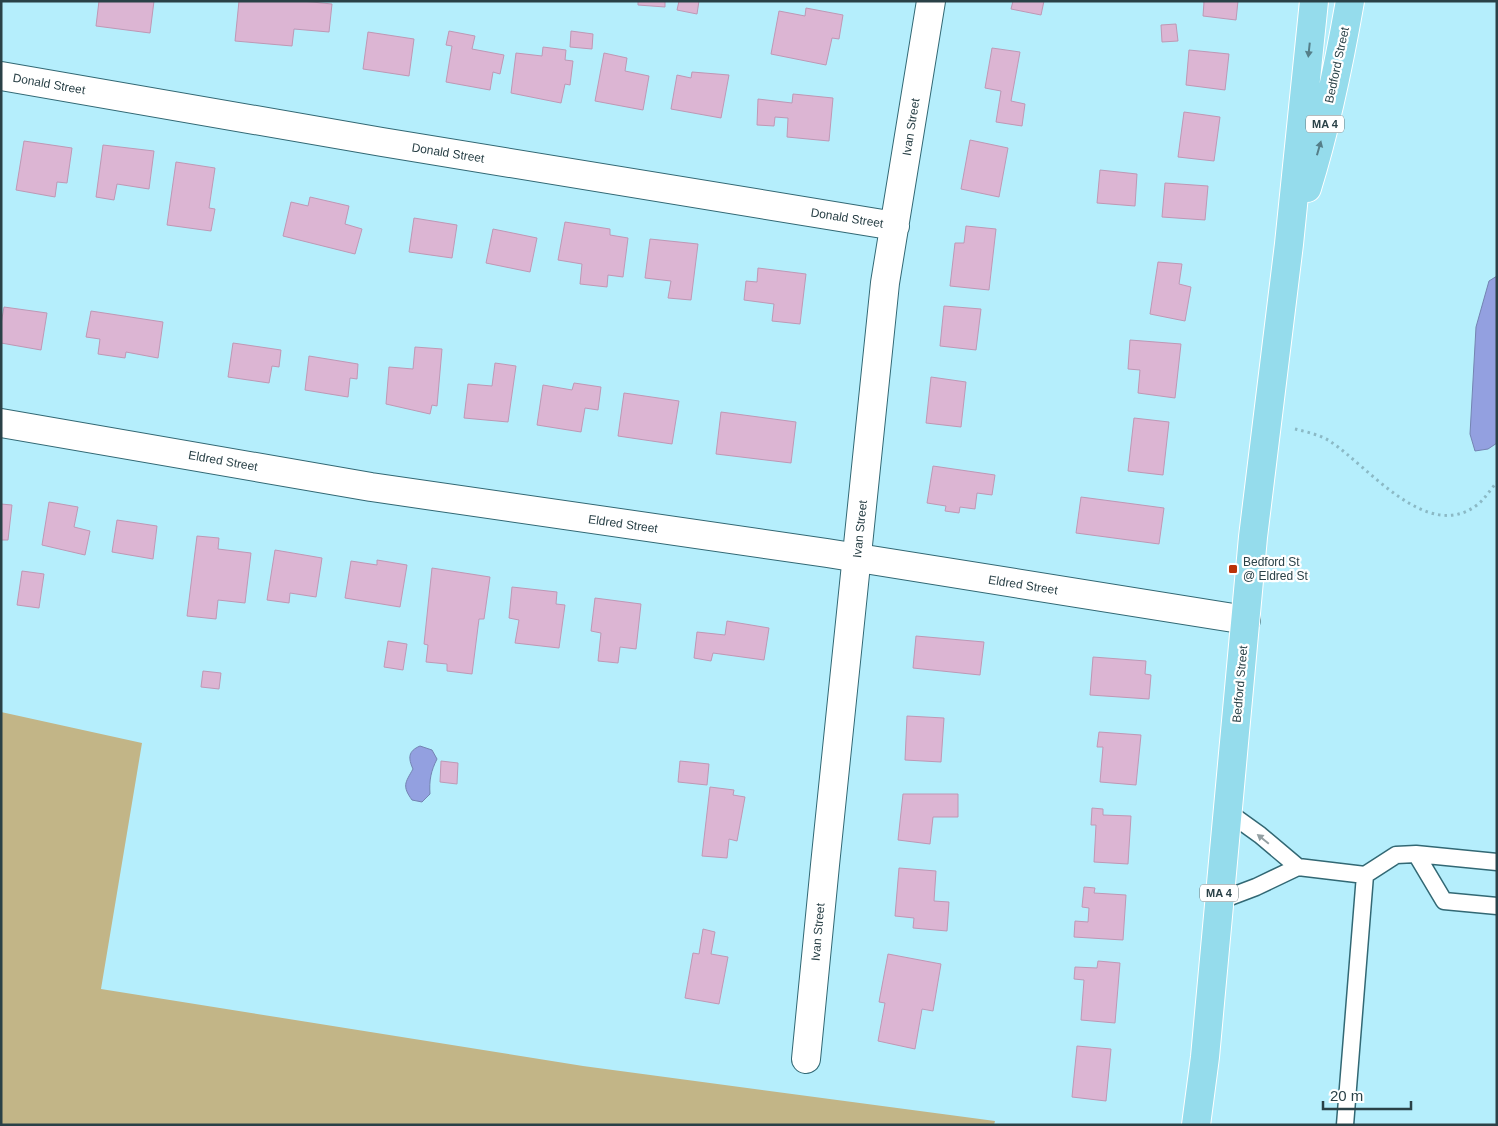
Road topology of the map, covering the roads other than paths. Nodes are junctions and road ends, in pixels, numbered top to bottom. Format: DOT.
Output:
graph roads {
  1 [pos="931,1"];
  2 [pos="1314,1"];
  3 [pos="1350,1"];
  4 [pos="1,76"];
  5 [pos="895,226"];
  6 [pos="1289,244"];
  7 [pos="1,422"];
  8 [pos="857,558"];
  9 [pos="1246,620"];
  10 [pos="1228,812"];
  11 [pos="1416,854"];
  12 [pos="1497,862"];
  13 [pos="1298,867"];
  14 [pos="1365,875"];
  15 [pos="1219,901"];
  16 [pos="1497,906"];
  17 [pos="806,1059"];
  18 [pos="1196,1125"];
  19 [pos="1344,1125"];
  1 -- 5 [label="street, Ivan Street"];
  2 -- 6 [label="main road, Bedford Street / MA 4, one-way"];
  6 -- 3 [label="main road, Bedford Street / MA 4, one-way"];
  4 -- 5 [label="street, Donald Street"];
  5 -- 8 [label="street, Ivan Street"];
  6 -- 9 [label="main road, Bedford Street / MA 4"];
  7 -- 8 [label="street, Eldred Street"];
  8 -- 9 [label="street, Eldred Street"];
  8 -- 17 [label="street, Ivan Street"];
  9 -- 10 [label="main road, Bedford Street / MA 4"];
  13 -- 10 [label="lane, one-way"];
  10 -- 15 [label="main road, Bedford Street / MA 4"];
  11 -- 12 [label="lane"];
  11 -- 14 [label="lane"];
  11 -- 16 [label="lane"];
  13 -- 14 [label="lane"];
  13 -- 15 [label="lane"];
  14 -- 19 [label="lane"];
  15 -- 18 [label="main road, Bedford Street / MA 4"];
}
